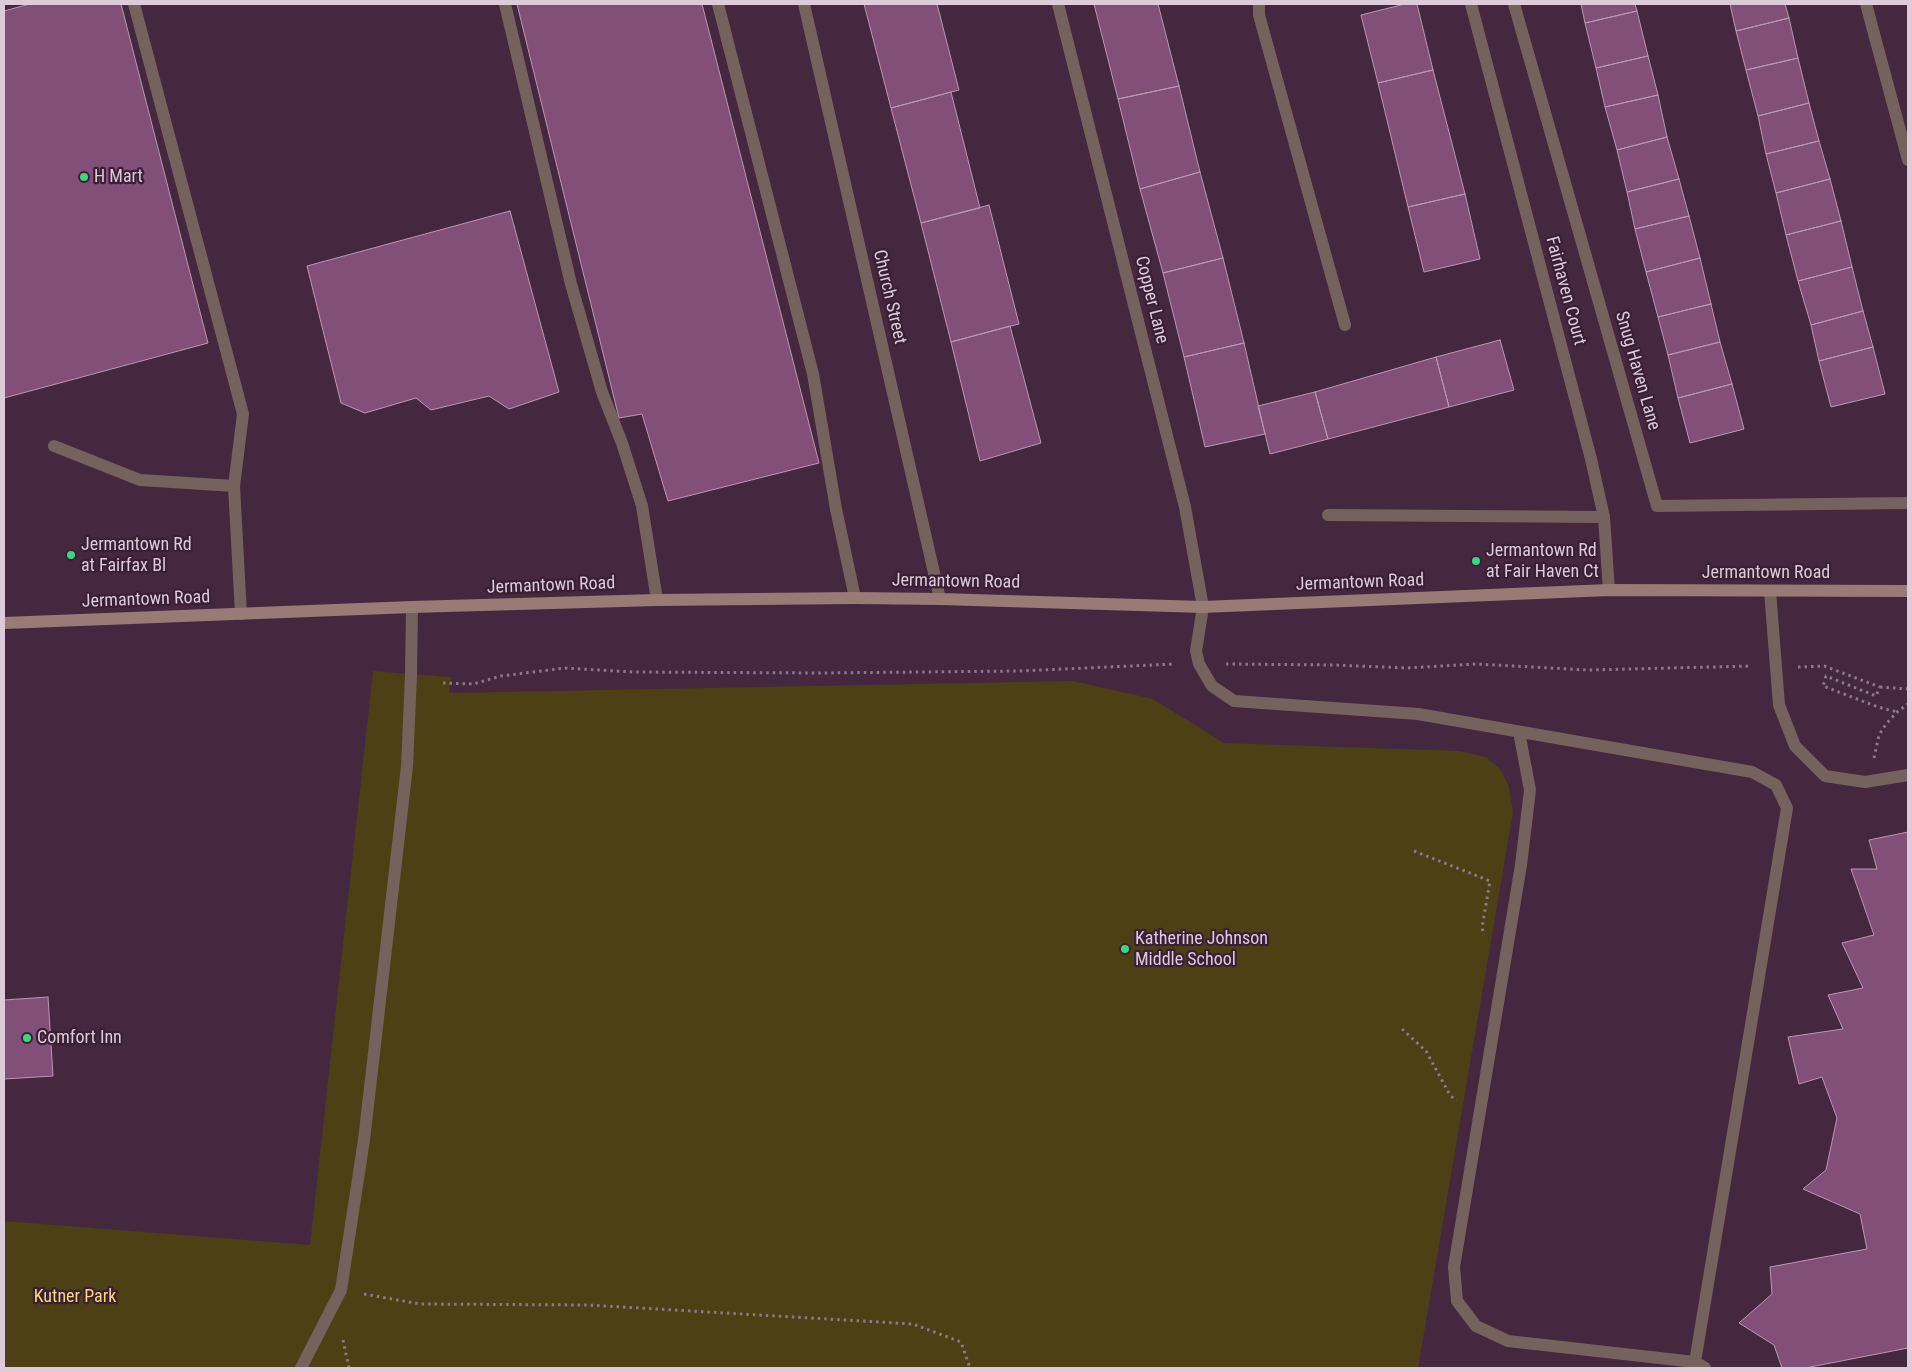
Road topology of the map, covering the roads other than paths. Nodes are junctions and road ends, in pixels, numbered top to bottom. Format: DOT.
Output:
graph roads {
  1 [pos="134,4"];
  2 [pos="505,4"];
  3 [pos="718,4"];
  4 [pos="804,4"];
  5 [pos="1058,4"];
  6 [pos="1259,4"];
  7 [pos="1471,4"];
  8 [pos="1514,4"];
  9 [pos="1866,4"];
  10 [pos="1908,160"];
  11 [pos="1344,325"];
  12 [pos="54,446"];
  13 [pos="234,486"];
  14 [pos="1908,503"];
  15 [pos="1328,515"];
  16 [pos="1604,518"];
  17 [pos="1609,590"];
  18 [pos="1908,590"];
  19 [pos="1770,591"];
  20 [pos="855,598"];
  21 [pos="940,599"];
  22 [pos="657,600"];
  23 [pos="412,607"];
  24 [pos="1203,607"];
  25 [pos="241,614"];
  26 [pos="4,623"];
  27 [pos="1519,732"];
  28 [pos="1908,775"];
  29 [pos="1700,1365"];
  30 [pos="301,1368"];
  1 -- 13 [label="street"];
  2 -- 22 [label="street"];
  3 -- 20 [label="street"];
  4 -- 21 [label="street, Church Street"];
  5 -- 24 [label="street, Copper Lane"];
  6 -- 11 [label="street"];
  7 -- 16 [label="street, Fairhaven Court"];
  8 -- 14 [label="street, Snug Haven Lane"];
  9 -- 10 [label="street"];
  12 -- 13 [label="street"];
  13 -- 25 [label="street"];
  15 -- 16 [label="street"];
  16 -- 17 [label="street, Fairhaven Court"];
  17 -- 19 [label="main road, Jermantown Road"];
  17 -- 24 [label="main road, Jermantown Road"];
  18 -- 19 [label="main road, Jermantown Road"];
  19 -- 28 [label="street"];
  20 -- 21 [label="main road, Jermantown Road"];
  20 -- 22 [label="main road, Jermantown Road"];
  21 -- 24 [label="main road, Jermantown Road"];
  22 -- 23 [label="main road, Jermantown Road"];
  23 -- 25 [label="main road, Jermantown Road"];
  23 -- 30 [label="street"];
  24 -- 27 [label="street, Copper Lane"];
  25 -- 26 [label="main road, Jermantown Road"];
  27 -- 29 [label="street"];
  27 -- 29 [label="street"];
}
